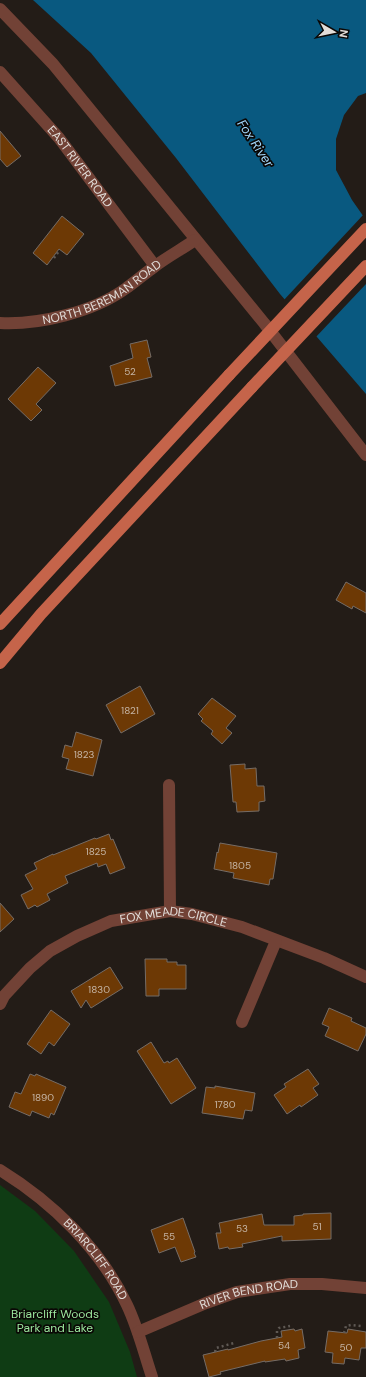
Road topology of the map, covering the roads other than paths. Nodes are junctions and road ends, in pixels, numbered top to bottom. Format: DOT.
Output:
graph roads {
  1 [pos="0,9"];
  2 [pos="0,72"];
  3 [pos="366,229"];
  4 [pos="195,240"];
  5 [pos="155,266"];
  6 [pos="366,266"];
  7 [pos="0,323"];
  8 [pos="366,455"];
  9 [pos="0,624"];
  10 [pos="0,663"];
  11 [pos="169,785"];
  12 [pos="170,911"];
  13 [pos="276,941"];
  14 [pos="366,977"];
  15 [pos="0,1004"];
  16 [pos="242,1022"];
  17 [pos="0,1170"];
  18 [pos="366,1288"];
  19 [pos="138,1332"];
  20 [pos="152,1377"];
  1 -- 4 [label="street"];
  2 -- 5 [label="street, EAST RIVER ROAD"];
  3 -- 9 [label="main road, bridge"];
  4 -- 5 [label="street, NORTH BEREMAN ROAD"];
  4 -- 8 [label="street"];
  5 -- 7 [label="street, NORTH BEREMAN ROAD"];
  6 -- 10 [label="main road, bridge"];
  11 -- 12 [label="street"];
  12 -- 13 [label="street, FOX MEADE CIRCLE"];
  12 -- 15 [label="street, FOX MEADE CIRCLE"];
  13 -- 14 [label="street, FOX MEADE CIRCLE"];
  13 -- 16 [label="street"];
  17 -- 19 [label="street, BRIARCLIFF ROAD"];
  18 -- 19 [label="street, RIVER BEND ROAD"];
  19 -- 20 [label="street, BRIARCLIFF ROAD"];
}
